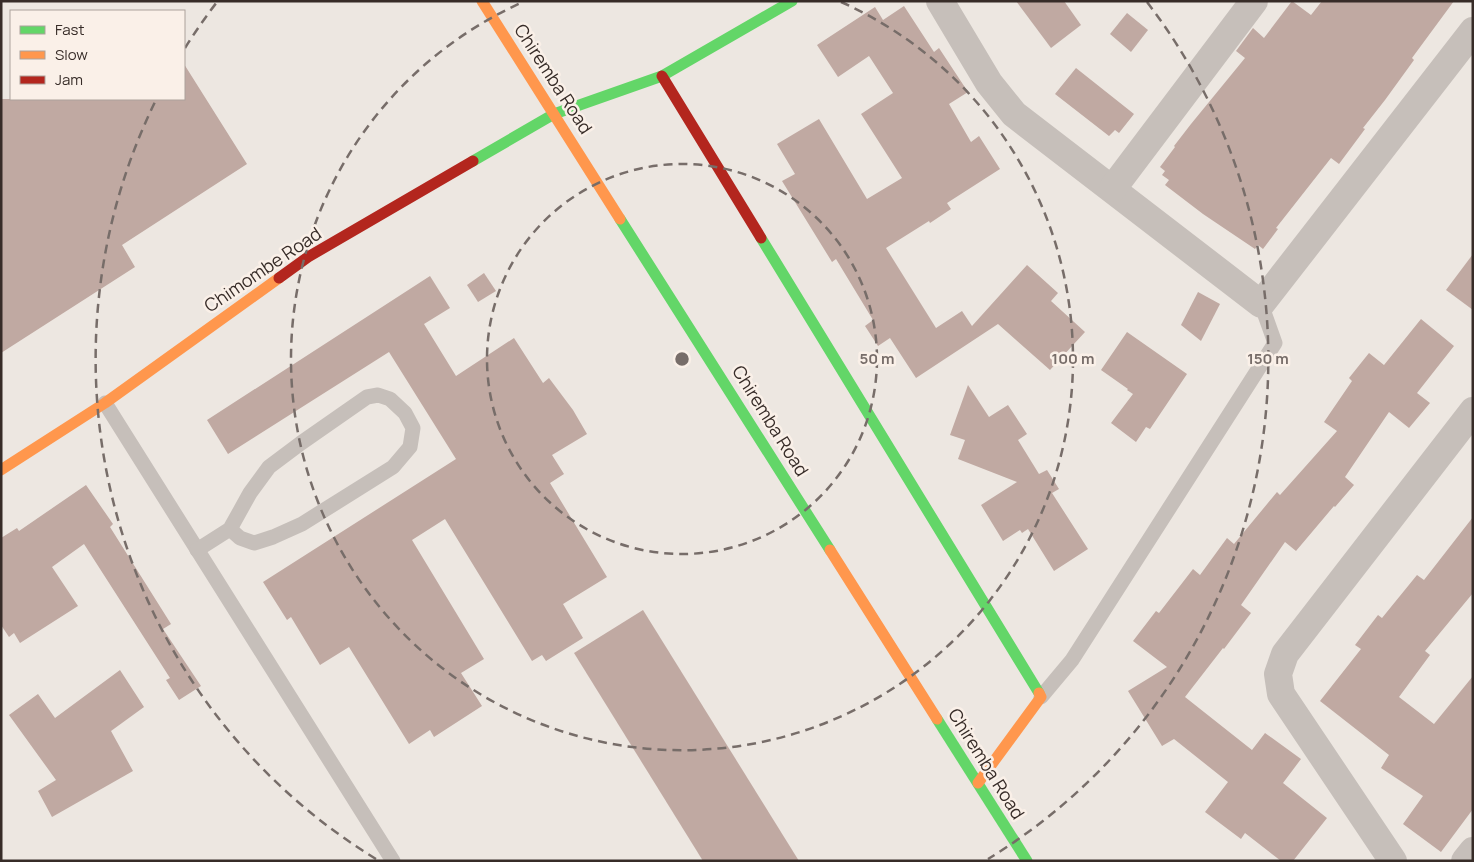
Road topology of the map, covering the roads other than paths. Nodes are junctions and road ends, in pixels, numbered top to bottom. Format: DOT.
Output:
graph roads {
  1 [pos="482,1"];
  2 [pos="792,1"];
  3 [pos="940,1"];
  4 [pos="1254,1"];
  5 [pos="1473,31"];
  6 [pos="662,76"];
  7 [pos="554,114"];
  8 [pos="1113,188"];
  9 [pos="1261,304"];
  10 [pos="105,403"];
  11 [pos="1473,411"];
  12 [pos="1,470"];
  13 [pos="230,529"];
  14 [pos="197,550"];
  15 [pos="1041,697"];
  16 [pos="978,783"];
  17 [pos="1473,851"];
  18 [pos="393,861"];
  19 [pos="1027,861"];
  20 [pos="1393,861"];
  21 [pos="1465,861"];
  1 -- 7 [label="street, Chiremba Road"];
  2 -- 6 [label="street, Chimombe Road"];
  3 -- 8 [label="street"];
  4 -- 8 [label="street"];
  5 -- 9 [label="street"];
  6 -- 7 [label="street, Chimombe Road"];
  6 -- 15 [label="street"];
  7 -- 10 [label="street, Chimombe Road"];
  7 -- 16 [label="street, Chiremba Road"];
  8 -- 9 [label="street"];
  9 -- 15 [label="lane"];
  10 -- 12 [label="street, Chimombe Road"];
  10 -- 14 [label="lane"];
  11 -- 20 [label="street"];
  13 -- 13 [label="lane"];
  13 -- 14 [label="lane"];
  14 -- 18 [label="lane"];
  15 -- 16 [label="street"];
  16 -- 19 [label="street, Chiremba Road"];
  17 -- 21 [label="street"];
}
